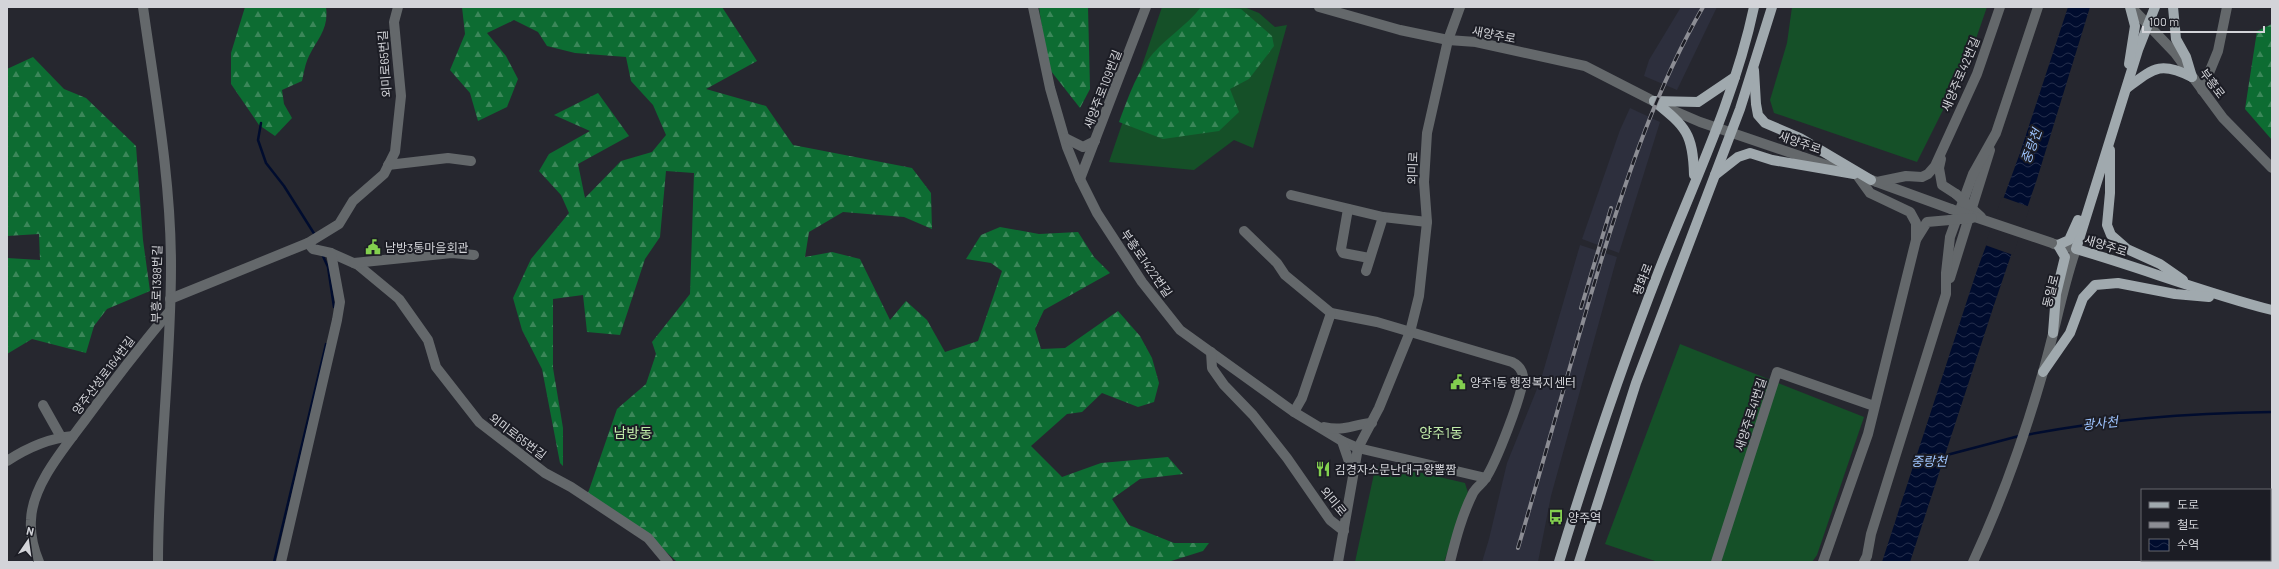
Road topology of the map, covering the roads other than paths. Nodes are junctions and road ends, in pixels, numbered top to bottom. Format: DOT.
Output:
graph roads {
  1 [pos="143,7"];
  2 [pos="398,7"];
  3 [pos="1032,7"];
  4 [pos="1146,7"];
  5 [pos="1319,7"];
  6 [pos="1460,7"];
  7 [pos="1754,7"];
  8 [pos="1772,7"];
  9 [pos="2000,7"];
  10 [pos="2038,7"];
  11 [pos="2130,7"];
  12 [pos="2155,7"];
  13 [pos="2172,7"];
  14 [pos="2228,7"];
  15 [pos="2149,26"];
  16 [pos="1448,40"];
  17 [pos="1754,66"];
  18 [pos="1735,77"];
  19 [pos="2192,77"];
  20 [pos="2202,90"];
  21 [pos="2126,93"];
  22 [pos="1654,101"];
  23 [pos="1716,127"];
  24 [pos="1730,132"];
  25 [pos="1065,138"];
  26 [pos="1095,141"];
  27 [pos="2110,144"];
  28 [pos="1942,151"];
  29 [pos="471,161"];
  30 [pos="388,166"];
  31 [pos="2272,168"];
  32 [pos="1856,175"];
  33 [pos="2099,175"];
  34 [pos="1714,176"];
  35 [pos="1080,179"];
  36 [pos="1694,181"];
  37 [pos="1874,181"];
  38 [pos="1291,196"];
  39 [pos="1348,209"];
  40 [pos="1950,214"];
  41 [pos="1383,217"];
  42 [pos="1980,218"];
  43 [pos="1427,222"];
  44 [pos="1244,231"];
  45 [pos="314,239"];
  46 [pos="1916,240"];
  47 [pos="2055,244"];
  48 [pos="2076,249"];
  49 [pos="325,252"];
  50 [pos="474,255"];
  51 [pos="1369,258"];
  52 [pos="354,263"];
  53 [pos="1366,271"];
  54 [pos="2186,284"];
  55 [pos="170,299"];
  56 [pos="2233,300"];
  57 [pos="2272,310"];
  58 [pos="169,312"];
  59 [pos="1331,313"];
  60 [pos="1410,332"];
  61 [pos="2053,333"];
  62 [pos="1211,352"];
  63 [pos="2043,372"];
  64 [pos="44,406"];
  65 [pos="1874,406"];
  66 [pos="1294,412"];
  67 [pos="1372,424"];
  68 [pos="1317,426"];
  69 [pos="67,438"];
  70 [pos="1342,441"];
  71 [pos="1358,448"];
  72 [pos="7,461"];
  73 [pos="1354,477"];
  74 [pos="1486,478"];
  75 [pos="1344,531"];
  76 [pos="39,562"];
  77 [pos="158,562"];
  78 [pos="281,562"];
  79 [pos="668,562"];
  80 [pos="1338,562"];
  81 [pos="1450,562"];
  82 [pos="1559,562"];
  83 [pos="1579,562"];
  84 [pos="1716,562"];
  85 [pos="1823,562"];
  86 [pos="1864,562"];
  87 [pos="1972,562"];
  1 -- 55 [label="street, 부흥로1398번길"];
  2 -- 30 [label="street, 외미로65번길"];
  3 -- 25 [label="street, 부흥로1422번길"];
  4 -- 26 [label="street, 새양주로109번길"];
  5 -- 16 [label="street, 새양주로"];
  6 -- 16 [label="street, 외미로"];
  7 -- 18 [label="main road, 평화로"];
  8 -- 17 [label="main road"];
  9 -- 28 [label="street, 새양주로42번길"];
  10 -- 86 [label="street"];
  11 -- 15 [label="street, 부흥로"];
  11 -- 21 [label="main road"];
  12 -- 15 [label="main road"];
  13 -- 19 [label="main road"];
  14 -- 20 [label="street"];
  15 -- 19 [label="street, 부흥로"];
  15 -- 21 [label="main road, 동일로"];
  16 -- 22 [label="street, 새양주로"];
  16 -- 43 [label="street, 외미로"];
  17 -- 24 [label="main road"];
  17 -- 37 [label="main road"];
  18 -- 22 [label="main road"];
  18 -- 23 [label="main road, 평화로"];
  19 -- 20 [label="street, 부흥로"];
  19 -- 21 [label="main road"];
  20 -- 31 [label="street, 부흥로"];
  21 -- 27 [label="main road, 동일로"];
  22 -- 23 [label="street, 새양주로"];
  22 -- 36 [label="main road"];
  23 -- 24 [label="street, 새양주로"];
  23 -- 36 [label="main road, 평화로"];
  24 -- 32 [label="street, 새양주로"];
  24 -- 34 [label="main road"];
  25 -- 26 [label="street"];
  25 -- 35 [label="street, 부흥로1422번길"];
  26 -- 35 [label="street, 새양주로109번길"];
  27 -- 33 [label="main road, 동일로"];
  27 -- 54 [label="main road"];
  28 -- 37 [label="street"];
  28 -- 42 [label="street, bridge"];
  29 -- 30 [label="street"];
  30 -- 45 [label="street, 외미로65번길"];
  32 -- 34 [label="main road"];
  32 -- 37 [label="street, 새양주로"];
  32 -- 46 [label="street"];
  33 -- 47 [label="main road"];
  33 -- 48 [label="main road, 동일로"];
  34 -- 83 [label="main road"];
  35 -- 62 [label="street, 부흥로1422번길"];
  36 -- 82 [label="main road, 평화로"];
  37 -- 40 [label="street, 새양주로"];
  38 -- 39 [label="street"];
  39 -- 41 [label="street"];
  39 -- 51 [label="street"];
  40 -- 42 [label="street, 새양주로, bridge"];
  40 -- 46 [label="street"];
  41 -- 43 [label="street"];
  41 -- 51 [label="street"];
  42 -- 47 [label="street, 새양주로, bridge"];
  43 -- 60 [label="street, 외미로"];
  44 -- 59 [label="street"];
  45 -- 49 [label="street, 외미로65번길"];
  45 -- 55 [label="street, 외미로65번길"];
  46 -- 65 [label="street"];
  47 -- 48 [label="street, 새양주로"];
  47 -- 61 [label="main road"];
  48 -- 54 [label="main road, 새양주로"];
  48 -- 61 [label="street, 동일로"];
  49 -- 52 [label="street, 외미로65번길"];
  49 -- 78 [label="street"];
  50 -- 52 [label="street"];
  51 -- 53 [label="street"];
  52 -- 79 [label="street, 외미로65번길"];
  54 -- 56 [label="main road, 새양주로"];
  55 -- 58 [label="street, 부흥로1398번길"];
  56 -- 57 [label="main road, 새양주로"];
  56 -- 63 [label="main road"];
  58 -- 69 [label="street, 양주산성로164번길"];
  58 -- 77 [label="street, 부흥로1398번길"];
  59 -- 60 [label="street"];
  59 -- 66 [label="street"];
  60 -- 67 [label="street, 외미로"];
  60 -- 74 [label="street"];
  61 -- 63 [label="street, 동일로"];
  62 -- 66 [label="street, 부흥로1422번길"];
  62 -- 75 [label="street, 외미로"];
  63 -- 87 [label="street, 동일로"];
  64 -- 69 [label="street"];
  65 -- 84 [label="street, 새양주로41번길"];
  65 -- 85 [label="street"];
  66 -- 68 [label="street, 부흥로1422번길"];
  67 -- 68 [label="street"];
  67 -- 71 [label="street, 외미로"];
  68 -- 70 [label="street, 부흥로1422번길"];
  69 -- 72 [label="street"];
  69 -- 76 [label="street"];
  70 -- 71 [label="street, 부흥로1422번길"];
  70 -- 73 [label="street"];
  71 -- 73 [label="street, 외미로"];
  71 -- 74 [label="street, 부흥로1422번길"];
  73 -- 75 [label="street, 외미로"];
  74 -- 81 [label="street"];
  75 -- 80 [label="street, 외미로"];
}
